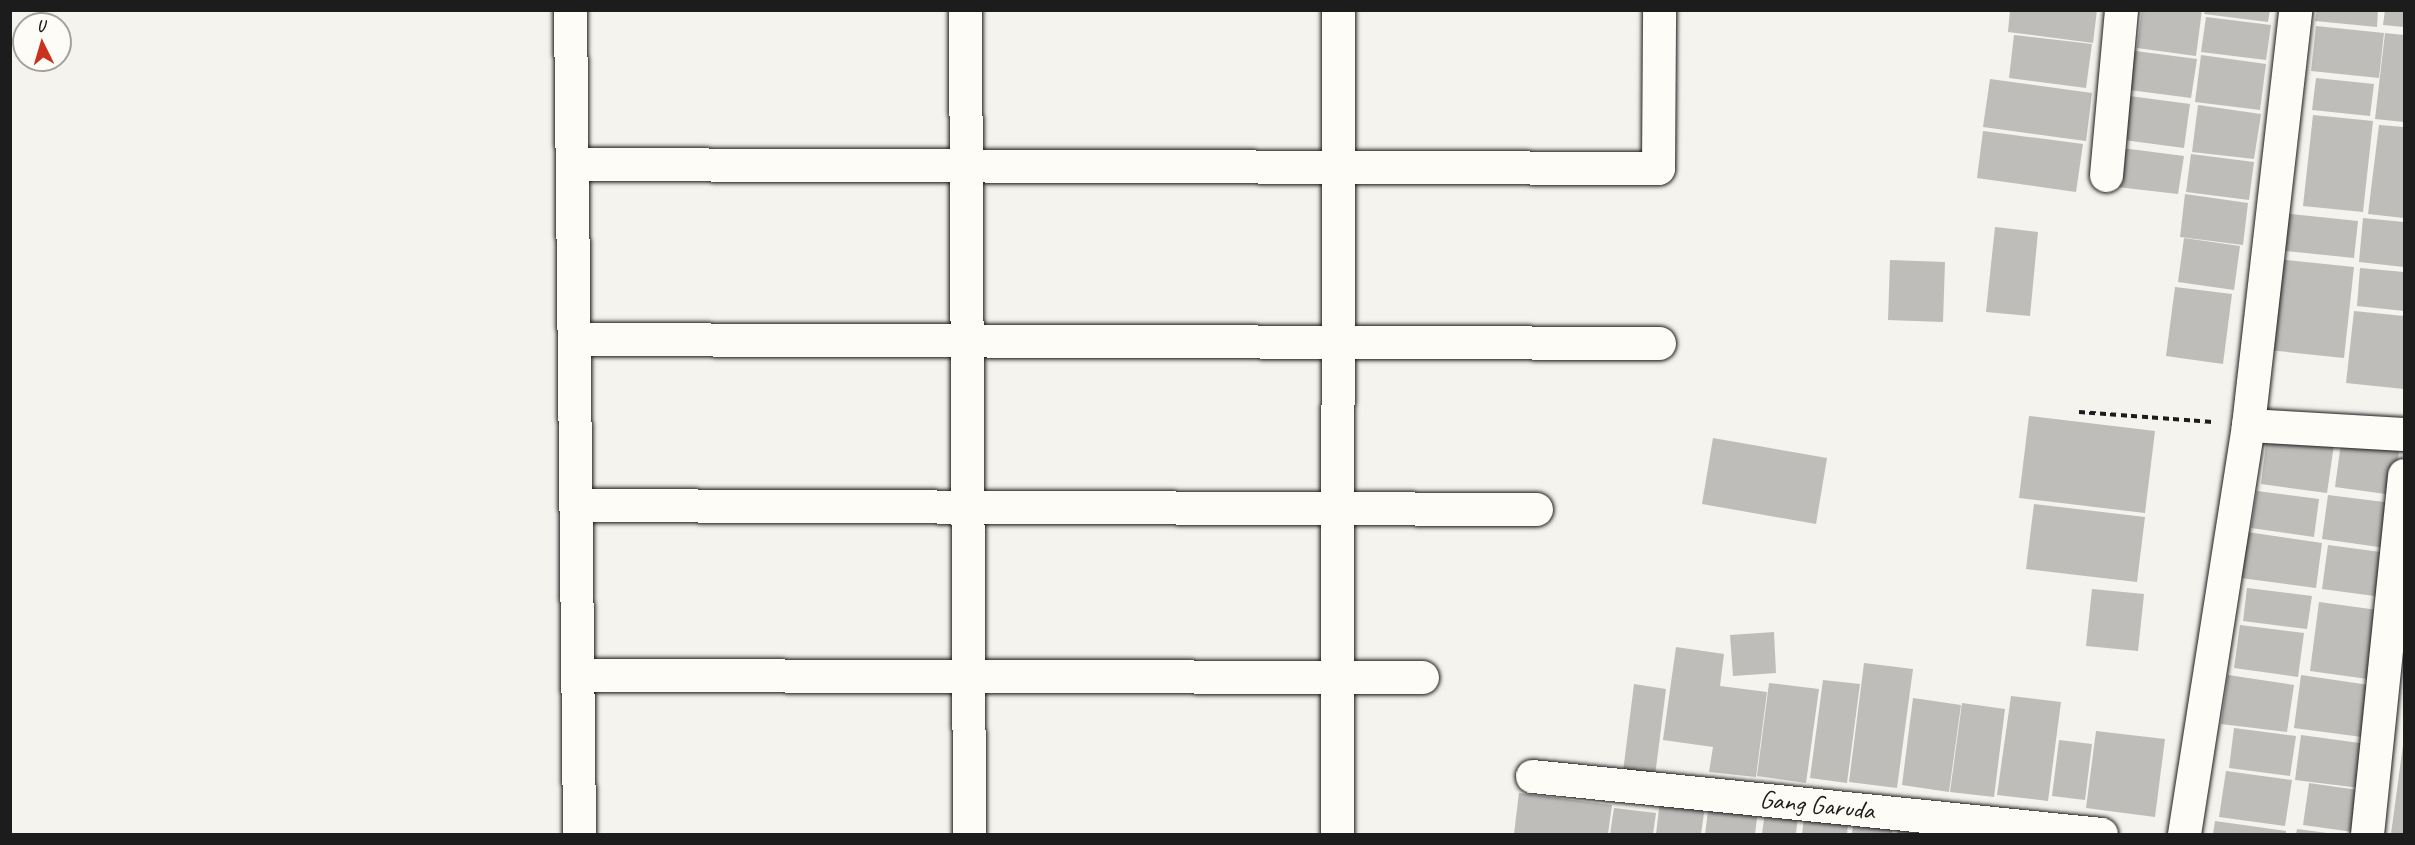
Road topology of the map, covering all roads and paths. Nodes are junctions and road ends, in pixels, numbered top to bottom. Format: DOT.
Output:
graph roads {
  1 [pos="570,10"];
  2 [pos="965,10"];
  3 [pos="1338,10"];
  4 [pos="1659,10"];
  5 [pos="2121,10"];
  6 [pos="2295,10"];
  7 [pos="572,164"];
  8 [pos="966,166"];
  9 [pos="1338,167"];
  10 [pos="2106,175"];
  11 [pos="574,339"];
  12 [pos="967,341"];
  13 [pos="1338,342"];
  14 [pos="1659,344"];
  15 [pos="2079,412"];
  16 [pos="2248,425"];
  17 [pos="2404,434"];
  18 [pos="2404,475"];
  19 [pos="576,505"];
  20 [pos="967,507"];
  21 [pos="1337,508"];
  22 [pos="1536,509"];
  23 [pos="577,675"];
  24 [pos="968,675"];
  25 [pos="1337,677"];
  26 [pos="1422,677"];
  27 [pos="1532,776"];
  28 [pos="579,834"];
  29 [pos="969,834"];
  30 [pos="1337,834"];
  31 [pos="2101,834"];
  32 [pos="2184,834"];
  33 [pos="2367,834"];
  1 -- 7 [label="street"];
  2 -- 8 [label="street"];
  3 -- 9 [label="street"];
  4 -- 9 [label="street"];
  5 -- 10 [label="street"];
  6 -- 16 [label="street"];
  7 -- 8 [label="street"];
  7 -- 11 [label="street"];
  8 -- 9 [label="street"];
  8 -- 12 [label="street"];
  9 -- 13 [label="street"];
  11 -- 12 [label="street"];
  11 -- 19 [label="street"];
  12 -- 13 [label="street"];
  12 -- 20 [label="street"];
  13 -- 14 [label="street"];
  13 -- 21 [label="street"];
  15 -- 16 [label="path"];
  16 -- 17 [label="street"];
  16 -- 32 [label="street"];
  18 -- 33 [label="street"];
  19 -- 20 [label="street"];
  19 -- 23 [label="street"];
  20 -- 21 [label="street"];
  20 -- 24 [label="street"];
  21 -- 22 [label="street"];
  21 -- 25 [label="street"];
  23 -- 24 [label="street"];
  23 -- 28 [label="street"];
  24 -- 25 [label="street"];
  24 -- 29 [label="street"];
  25 -- 26 [label="street"];
  25 -- 30 [label="street"];
  27 -- 31 [label="street, Gang Garuda"];
}
